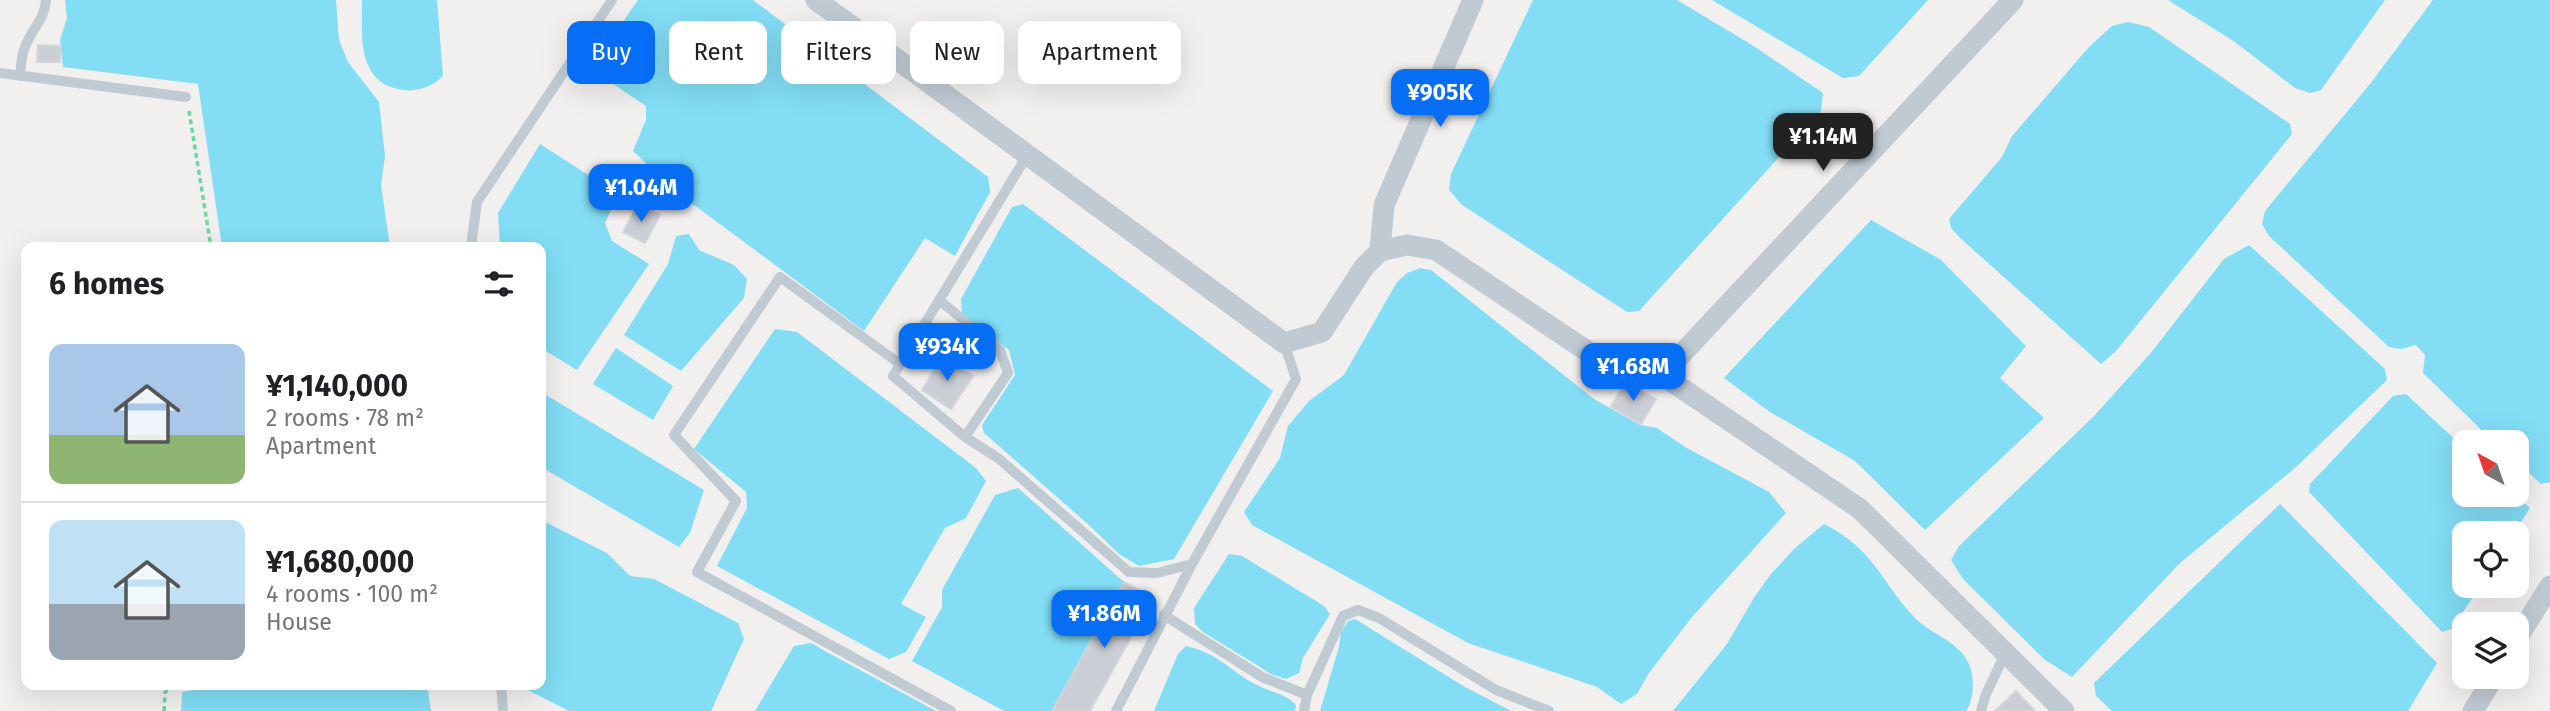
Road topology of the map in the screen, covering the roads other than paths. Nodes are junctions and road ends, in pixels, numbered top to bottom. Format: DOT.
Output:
graph roads {
  1 [pos="46,0"];
  2 [pos="612,0"];
  3 [pos="816,0"];
  4 [pos="1473,0"];
  5 [pos="2013,0"];
  6 [pos="0,74"];
  7 [pos="20,76"];
  8 [pos="186,97"];
  9 [pos="1028,154"];
  10 [pos="472,242"];
  11 [pos="1380,251"];
  12 [pos="939,300"];
  13 [pos="1284,343"];
  14 [pos="900,364"];
  15 [pos="1662,375"];
  16 [pos="965,437"];
  17 [pos="1192,564"];
  18 [pos="2550,586"];
  19 [pos="1164,615"];
  20 [pos="2529,619"];
  21 [pos="2005,654"];
  22 [pos="2487,689"];
  23 [pos="501,690"];
  24 [pos="1307,695"];
  25 [pos="503,711"];
  26 [pos="951,711"];
  27 [pos="1116,711"];
  28 [pos="1304,711"];
  29 [pos="1549,711"];
  30 [pos="1981,711"];
  31 [pos="2064,711"];
  32 [pos="2473,711"];
  1 -- 7 [label="lane"];
  2 -- 10 [label="lane"];
  3 -- 9 [label="street"];
  4 -- 11 [label="street"];
  5 -- 15 [label="street"];
  6 -- 7 [label="lane"];
  7 -- 8 [label="lane"];
  9 -- 12 [label="lane"];
  9 -- 13 [label="street"];
  11 -- 13 [label="street"];
  11 -- 15 [label="street"];
  12 -- 14 [label="lane"];
  12 -- 16 [label="lane"];
  13 -- 17 [label="lane"];
  14 -- 16 [label="lane"];
  14 -- 26 [label="lane"];
  15 -- 21 [label="street"];
  16 -- 17 [label="lane"];
  17 -- 19 [label="lane"];
  18 -- 20 [label="street"];
  19 -- 24 [label="lane"];
  19 -- 27 [label="lane"];
  21 -- 30 [label="lane"];
  21 -- 31 [label="street"];
  22 -- 32 [label="street"];
  23 -- 25 [label="lane"];
  24 -- 28 [label="lane"];
  24 -- 29 [label="lane"];
}
